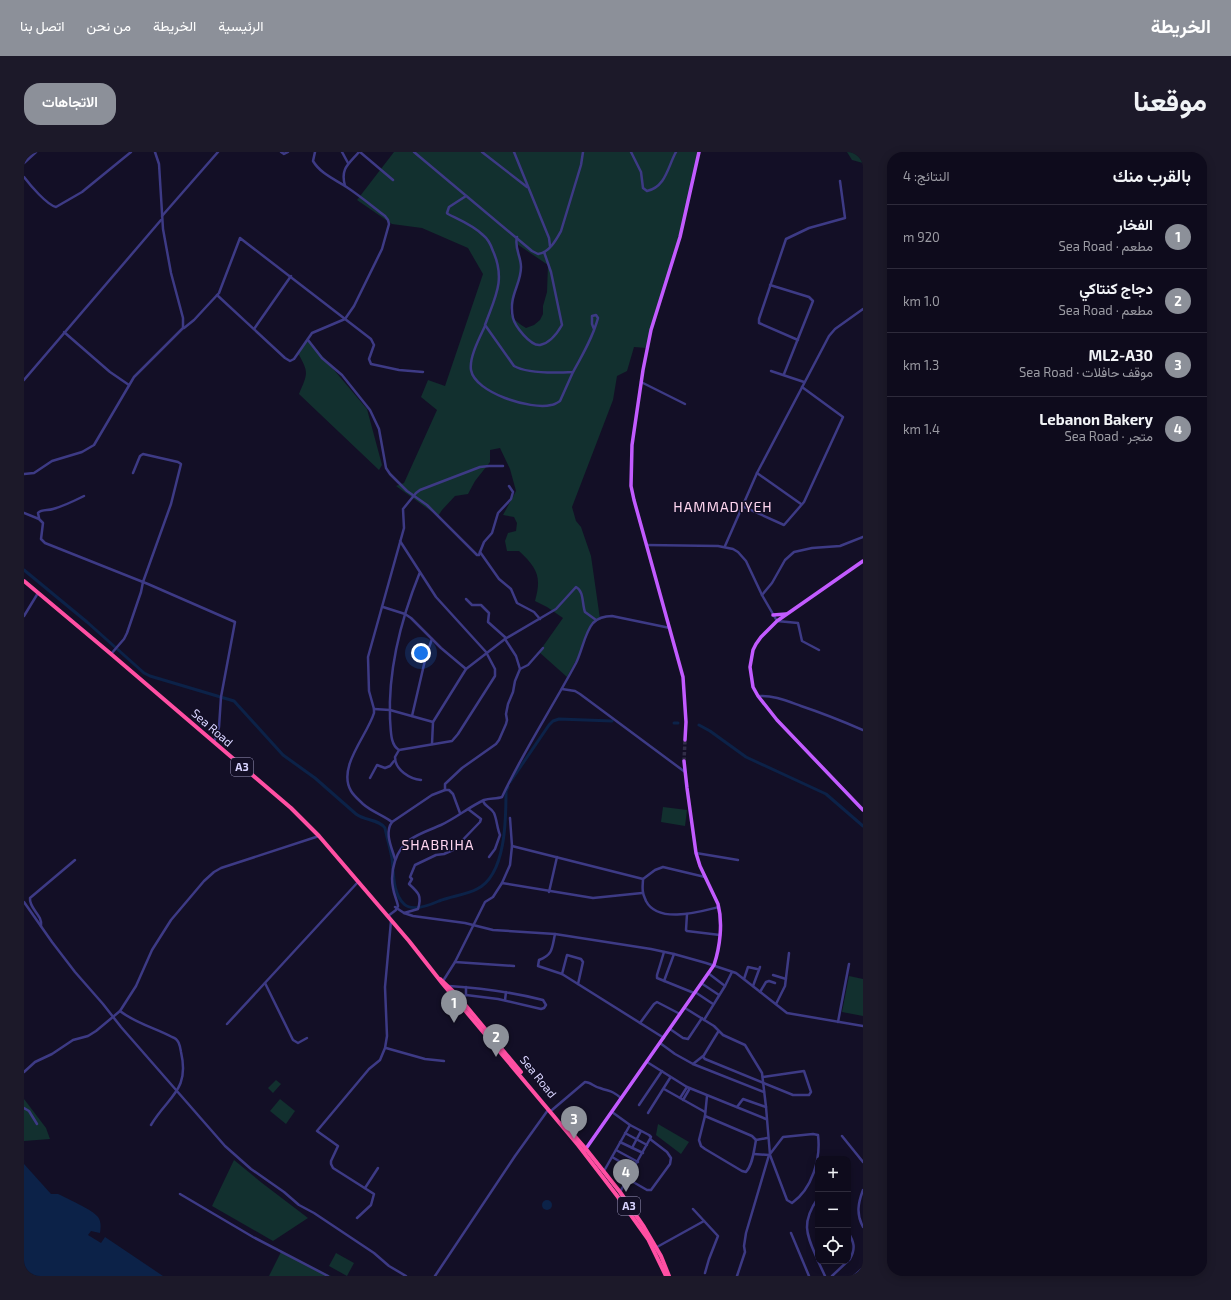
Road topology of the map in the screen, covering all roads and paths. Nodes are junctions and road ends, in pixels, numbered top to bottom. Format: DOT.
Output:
graph roads {
  1 [pos="36,152"];
  2 [pos="131,152"];
  3 [pos="155,152"];
  4 [pos="218,152"];
  5 [pos="281,152"];
  6 [pos="288,152"];
  7 [pos="315,152"];
  8 [pos="342,152"];
  9 [pos="360,152"];
  10 [pos="414,152"];
  11 [pos="482,152"];
  12 [pos="514,152"];
  13 [pos="583,152"];
  14 [pos="631,152"];
  15 [pos="676,152"];
  16 [pos="699,152"];
  17 [pos="24,163"];
  18 [pos="348,163"];
  19 [pos="24,177"];
  20 [pos="393,180"];
  21 [pos="840,181"];
  22 [pos="345,186"];
  23 [pos="528,187"];
  24 [pos="466,196"];
  25 [pos="162,218"];
  26 [pos="517,237"];
  27 [pos="549,238"];
  28 [pos="556,239"];
  29 [pos="550,246"];
  30 [pos="544,252"];
  31 [pos="291,276"];
  32 [pos="770,285"];
  33 [pos="217,295"];
  34 [pos="863,309"];
  35 [pos="345,319"];
  36 [pos="485,325"];
  37 [pos="183,328"];
  38 [pos="254,329"];
  39 [pos="594,329"];
  40 [pos="64,332"];
  41 [pos="308,340"];
  42 [pos="798,340"];
  43 [pos="772,371"];
  44 [pos="423,372"];
  45 [pos="573,372"];
  46 [pos="784,374"];
  47 [pos="24,380"];
  48 [pos="641,382"];
  49 [pos="804,382"];
  50 [pos="129,385"];
  51 [pos="802,387"];
  52 [pos="685,404"];
  53 [pos="503,466"];
  54 [pos="133,473"];
  55 [pos="24,474"];
  56 [pos="756,474"];
  57 [pos="509,486"];
  58 [pos="414,495"];
  59 [pos="84,496"];
  60 [pos="801,504"];
  61 [pos="742,506"];
  62 [pos="24,514"];
  63 [pos="39,519"];
  64 [pos="863,537"];
  65 [pos="400,541"];
  66 [pos="646,545"];
  67 [pos="725,546"];
  68 [pos="480,552"];
  69 [pos="863,561"];
  70 [pos="420,572"];
  71 [pos="24,581"];
  72 [pos="143,582"];
  73 [pos="38,593"];
  74 [pos="762,595"];
  75 [pos="466,599"];
  76 [pos="383,607"];
  77 [pos="406,614"];
  78 [pos="788,614"];
  79 [pos="773,615"];
  80 [pos="24,616"];
  81 [pos="540,619"];
  82 [pos="596,620"];
  83 [pos="777,622"];
  84 [pos="670,628"];
  85 [pos="506,638"];
  86 [pos="432,639"];
  87 [pos="543,648"];
  88 [pos="819,650"];
  89 [pos="486,652"];
  90 [pos="111,654"];
  91 [pos="466,669"];
  92 [pos="520,669"];
  93 [pos="562,689"];
  94 [pos="758,696"];
  95 [pos="374,710"];
  96 [pos="390,710"];
  97 [pos="412,716"];
  98 [pos="432,722"];
  99 [pos="863,730"];
  100 [pos="685,740"];
  101 [pos="214,743"];
  102 [pos="432,744"];
  103 [pos="399,750"];
  104 [pos="395,761"];
  105 [pos="684,761"];
  106 [pos="685,772"];
  107 [pos="370,778"];
  108 [pos="421,780"];
  109 [pos="445,790"];
  110 [pos="483,801"];
  111 [pos="468,808"];
  112 [pos="863,810"];
  113 [pos="460,813"];
  114 [pos="510,818"];
  115 [pos="392,822"];
  116 [pos="319,836"];
  117 [pos="512,846"];
  118 [pos="696,853"];
  119 [pos="489,857"];
  120 [pos="558,857"];
  121 [pos="75,860"];
  122 [pos="395,860"];
  123 [pos="738,860"];
  124 [pos="706,877"];
  125 [pos="643,880"];
  126 [pos="358,882"];
  127 [pos="502,883"];
  128 [pos="549,892"];
  129 [pos="642,893"];
  130 [pos="24,902"];
  131 [pos="396,908"];
  132 [pos="719,908"];
  133 [pos="404,913"];
  134 [pos="687,914"];
  135 [pos="387,916"];
  136 [pos="391,921"];
  137 [pos="474,925"];
  138 [pos="40,926"];
  139 [pos="556,934"];
  140 [pos="720,935"];
  141 [pos="664,952"];
  142 [pos="789,953"];
  143 [pos="674,954"];
  144 [pos="455,962"];
  145 [pos="849,964"];
  146 [pos="714,965"];
  147 [pos="514,966"];
  148 [pos="732,972"];
  149 [pos="708,973"];
  150 [pos="562,974"];
  151 [pos="772,975"];
  152 [pos="744,979"];
  153 [pos="786,979"];
  154 [pos="664,981"];
  155 [pos="443,982"];
  156 [pos="264,983"];
  157 [pos="702,983"];
  158 [pos="775,983"];
  159 [pos="578,984"];
  160 [pos="448,986"];
  161 [pos="725,986"];
  162 [pos="753,986"];
  163 [pos="466,987"];
  164 [pos="506,992"];
  165 [pos="760,992"];
  166 [pos="695,993"];
  167 [pos="466,995"];
  168 [pos="719,995"];
  169 [pos="457,997"];
  170 [pos="504,1000"];
  171 [pos="714,1004"];
  172 [pos="776,1004"];
  173 [pos="685,1008"];
  174 [pos="120,1011"];
  175 [pos="680,1014"];
  176 [pos="114,1017"];
  177 [pos="703,1019"];
  178 [pos="838,1022"];
  179 [pos="640,1023"];
  180 [pos="227,1024"];
  181 [pos="863,1026"];
  182 [pos="670,1029"];
  183 [pos="718,1032"];
  184 [pos="307,1038"];
  185 [pos="664,1038"];
  186 [pos="660,1043"];
  187 [pos="386,1048"];
  188 [pos="703,1056"];
  189 [pos="444,1061"];
  190 [pos="647,1062"];
  191 [pos="692,1064"];
  192 [pos="662,1071"];
  193 [pos="24,1072"];
  194 [pos="763,1077"];
  195 [pos="671,1078"];
  196 [pos="763,1082"];
  197 [pos="688,1087"];
  198 [pos="664,1089"];
  199 [pos="176,1091"];
  200 [pos="764,1092"];
  201 [pos="707,1096"];
  202 [pos="621,1098"];
  203 [pos="682,1099"];
  204 [pos="639,1105"];
  205 [pos="766,1107"];
  206 [pos="24,1108"];
  207 [pos="737,1108"];
  208 [pos="550,1110"];
  209 [pos="612,1112"];
  210 [pos="705,1112"];
  211 [pos="648,1113"];
  212 [pos="705,1116"];
  213 [pos="766,1119"];
  214 [pos="37,1124"];
  215 [pos="151,1125"];
  216 [pos="630,1125"];
  217 [pos="641,1131"];
  218 [pos="625,1133"];
  219 [pos="842,1136"];
  220 [pos="768,1138"];
  221 [pos="636,1139"];
  222 [pos="650,1139"];
  223 [pos="756,1140"];
  224 [pos="620,1142"];
  225 [pos="647,1145"];
  226 [pos="632,1148"];
  227 [pos="585,1150"];
  228 [pos="616,1150"];
  229 [pos="643,1153"];
  230 [pos="754,1154"];
  231 [pos="769,1154"];
  232 [pos="612,1157"];
  233 [pos="638,1162"];
  234 [pos="863,1162"];
  235 [pos="378,1168"];
  236 [pos="633,1169"];
  237 [pos="604,1172"];
  238 [pos="628,1179"];
  239 [pos="365,1188"];
  240 [pos="863,1190"];
  241 [pos="620,1192"];
  242 [pos="180,1194"];
  243 [pos="815,1204"];
  244 [pos="858,1206"];
  245 [pos="863,1208"];
  246 [pos="693,1209"];
  247 [pos="357,1218"];
  248 [pos="704,1221"];
  249 [pos="863,1227"];
  250 [pos="790,1233"];
  251 [pos="851,1238"];
  252 [pos="657,1247"];
  253 [pos="815,1253"];
  254 [pos="851,1258"];
  255 [pos="819,1264"];
  256 [pos="845,1264"];
  257 [pos="863,1268"];
  258 [pos="705,1273"];
  259 [pos="328,1276"];
  260 [pos="406,1276"];
  261 [pos="435,1276"];
  262 [pos="666,1276"];
  263 [pos="669,1276"];
  264 [pos="737,1276"];
  265 [pos="809,1276"];
  266 [pos="825,1276"];
  267 [pos="832,1276"];
  268 [pos="854,1276"];
  1 -- 17 [label="street"];
  2 -- 19 [label="street"];
  3 -- 25 [label="street"];
  4 -- 25 [label="street"];
  5 -- 6 [label="street"];
  7 -- 22 [label="street"];
  8 -- 18 [label="street"];
  9 -- 18 [label="street"];
  9 -- 20 [label="street"];
  10 -- 24 [label="street"];
  11 -- 23 [label="street"];
  12 -- 23 [label="street"];
  13 -- 28 [label="street"];
  14 -- 15 [label="street"];
  16 -- 48 [label="main road"];
  18 -- 22 [label="street"];
  21 -- 32 [label="street"];
  22 -- 35 [label="street"];
  23 -- 27 [label="street"];
  24 -- 26 [label="street"];
  24 -- 36 [label="street"];
  25 -- 37 [label="street"];
  25 -- 40 [label="street"];
  26 -- 30 [label="street"];
  26 -- 30 [label="street"];
  27 -- 28 [label="street"];
  27 -- 29 [label="street"];
  28 -- 29 [label="street"];
  29 -- 30 [label="street"];
  31 -- 33 [label="street"];
  31 -- 35 [label="street"];
  31 -- 38 [label="street"];
  32 -- 42 [label="street"];
  32 -- 42 [label="street"];
  33 -- 37 [label="street"];
  33 -- 38 [label="street"];
  34 -- 49 [label="street"];
  35 -- 41 [label="street"];
  35 -- 44 [label="street"];
  36 -- 45 [label="street"];
  36 -- 45 [label="street"];
  37 -- 50 [label="street"];
  38 -- 41 [label="street"];
  39 -- 39 [label="street"];
  39 -- 45 [label="street"];
  40 -- 47 [label="street"];
  40 -- 50 [label="street"];
  41 -- 58 [label="street"];
  42 -- 46 [label="street"];
  43 -- 46 [label="street"];
  46 -- 49 [label="street"];
  48 -- 52 [label="street"];
  48 -- 66 [label="main road"];
  49 -- 51 [label="street"];
  50 -- 55 [label="street"];
  51 -- 56 [label="street"];
  51 -- 60 [label="street"];
  53 -- 58 [label="street"];
  54 -- 72 [label="street"];
  56 -- 60 [label="street"];
  56 -- 61 [label="street"];
  57 -- 68 [label="street"];
  58 -- 65 [label="street"];
  58 -- 68 [label="street"];
  59 -- 63 [label="street"];
  60 -- 61 [label="street"];
  61 -- 67 [label="street"];
  62 -- 63 [label="street"];
  63 -- 72 [label="street"];
  64 -- 74 [label="street"];
  65 -- 70 [label="street"];
  65 -- 76 [label="street"];
  66 -- 67 [label="street"];
  66 -- 84 [label="main road"];
  67 -- 74 [label="street"];
  68 -- 81 [label="street"];
  69 -- 78 [label="main road"];
  70 -- 77 [label="street"];
  70 -- 89 [label="street"];
  71 -- 73 [label="highway, Sea Road / A3"];
  72 -- 90 [label="street"];
  72 -- 101 [label="street"];
  73 -- 80 [label="street"];
  73 -- 90 [label="highway, Sea Road / A3"];
  74 -- 79 [label="street"];
  75 -- 85 [label="street"];
  76 -- 77 [label="street"];
  76 -- 95 [label="street"];
  77 -- 86 [label="street"];
  77 -- 96 [label="street"];
  78 -- 79 [label="main road"];
  78 -- 83 [label="main road"];
  79 -- 83 [label="street"];
  81 -- 82 [label="street"];
  81 -- 85 [label="street"];
  82 -- 84 [label="street"];
  82 -- 93 [label="street"];
  83 -- 88 [label="street"];
  83 -- 94 [label="main road"];
  84 -- 100 [label="main road"];
  85 -- 89 [label="street"];
  85 -- 92 [label="street"];
  86 -- 91 [label="street"];
  86 -- 97 [label="street"];
  87 -- 92 [label="street"];
  89 -- 91 [label="street"];
  89 -- 102 [label="street"];
  90 -- 101 [label="highway, Sea Road / A3"];
  91 -- 98 [label="street"];
  92 -- 109 [label="street"];
  93 -- 106 [label="street"];
  93 -- 110 [label="street"];
  94 -- 99 [label="street"];
  94 -- 112 [label="main road"];
  95 -- 96 [label="street"];
  95 -- 115 [label="street"];
  96 -- 97 [label="street"];
  96 -- 103 [label="street"];
  97 -- 98 [label="street"];
  98 -- 102 [label="street"];
  101 -- 116 [label="highway, Sea Road / A3"];
  102 -- 103 [label="street"];
  103 -- 104 [label="street"];
  104 -- 107 [label="street"];
  104 -- 108 [label="street"];
  105 -- 106 [label="main road"];
  106 -- 118 [label="main road"];
  109 -- 113 [label="street"];
  109 -- 115 [label="street"];
  110 -- 111 [label="street"];
  110 -- 119 [label="street"];
  111 -- 113 [label="street"];
  111 -- 133 [label="street"];
  113 -- 122 [label="street"];
  114 -- 117 [label="street"];
  115 -- 122 [label="street"];
  116 -- 126 [label="highway, Sea Road / A3"];
  116 -- 174 [label="street"];
  117 -- 120 [label="street"];
  117 -- 127 [label="street"];
  118 -- 123 [label="street"];
  118 -- 124 [label="main road"];
  120 -- 125 [label="street"];
  120 -- 128 [label="street"];
  121 -- 138 [label="street"];
  122 -- 131 [label="street"];
  124 -- 125 [label="street"];
  124 -- 132 [label="main road"];
  125 -- 129 [label="street"];
  126 -- 135 [label="highway, Sea Road / A3"];
  126 -- 156 [label="street"];
  127 -- 128 [label="street"];
  127 -- 137 [label="street"];
  128 -- 129 [label="street"];
  129 -- 134 [label="street"];
  130 -- 138 [label="street"];
  131 -- 133 [label="street"];
  131 -- 135 [label="street"];
  132 -- 134 [label="street"];
  132 -- 140 [label="main road"];
  133 -- 137 [label="street"];
  134 -- 140 [label="street"];
  135 -- 136 [label="highway, Sea Road / A3"];
  136 -- 155 [label="highway, Sea Road / A3"];
  136 -- 187 [label="street"];
  137 -- 139 [label="street"];
  137 -- 144 [label="street"];
  138 -- 176 [label="street"];
  139 -- 141 [label="street"];
  139 -- 150 [label="street"];
  140 -- 146 [label="main road"];
  141 -- 143 [label="street"];
  141 -- 154 [label="street"];
  142 -- 153 [label="street"];
  143 -- 146 [label="street"];
  143 -- 154 [label="street"];
  144 -- 147 [label="street"];
  144 -- 155 [label="street"];
  145 -- 178 [label="street"];
  146 -- 148 [label="street"];
  146 -- 149 [label="main road"];
  148 -- 152 [label="street"];
  148 -- 161 [label="street"];
  149 -- 157 [label="main road"];
  149 -- 161 [label="street"];
  150 -- 159 [label="street"];
  150 -- 159 [label="street"];
  151 -- 153 [label="street"];
  152 -- 162 [label="street"];
  152 -- 162 [label="street"];
  153 -- 172 [label="street"];
  154 -- 166 [label="street"];
  155 -- 160 [label="highway, Sea Road / A3"];
  155 -- 169 [label="highway, Sea Road / A3"];
  156 -- 180 [label="street"];
  156 -- 184 [label="street"];
  157 -- 166 [label="main road"];
  157 -- 168 [label="street"];
  158 -- 165 [label="street"];
  159 -- 179 [label="street"];
  160 -- 163 [label="street"];
  160 -- 169 [label="highway, Sea Road / A3"];
  161 -- 168 [label="street"];
  162 -- 165 [label="street"];
  163 -- 164 [label="street"];
  163 -- 167 [label="street"];
  164 -- 170 [label="street"];
  164 -- 170 [label="street"];
  165 -- 172 [label="street"];
  166 -- 171 [label="street"];
  166 -- 173 [label="main road"];
  167 -- 169 [label="street"];
  167 -- 170 [label="street"];
  168 -- 171 [label="street"];
  169 -- 208 [label="highway, Sea Road / A3"];
  171 -- 177 [label="street"];
  172 -- 178 [label="street"];
  173 -- 175 [label="main road"];
  173 -- 177 [label="street"];
  174 -- 176 [label="street"];
  174 -- 199 [label="street"];
  175 -- 179 [label="street"];
  175 -- 182 [label="main road"];
  176 -- 193 [label="street"];
  176 -- 199 [label="street"];
  177 -- 182 [label="street"];
  177 -- 183 [label="street"];
  178 -- 181 [label="street"];
  179 -- 185 [label="street"];
  182 -- 185 [label="main road"];
  183 -- 188 [label="street"];
  183 -- 194 [label="street"];
  185 -- 186 [label="main road"];
  186 -- 190 [label="main road"];
  186 -- 191 [label="street"];
  187 -- 189 [label="street"];
  187 -- 239 [label="street"];
  188 -- 191 [label="street"];
  188 -- 196 [label="street"];
  190 -- 192 [label="street"];
  190 -- 202 [label="main road"];
  191 -- 200 [label="street"];
  192 -- 195 [label="street"];
  192 -- 204 [label="street"];
  194 -- 196 [label="street"];
  194 -- 196 [label="street"];
  195 -- 197 [label="street"];
  195 -- 198 [label="street"];
  196 -- 200 [label="street"];
  197 -- 201 [label="street"];
  197 -- 203 [label="street"];
  198 -- 203 [label="street"];
  198 -- 211 [label="street"];
  199 -- 215 [label="street"];
  199 -- 260 [label="street"];
  200 -- 205 [label="street"];
  201 -- 207 [label="street"];
  201 -- 210 [label="street"];
  202 -- 208 [label="street"];
  202 -- 209 [label="main road"];
  203 -- 210 [label="street"];
  205 -- 207 [label="street"];
  205 -- 213 [label="street"];
  206 -- 214 [label="street"];
  207 -- 213 [label="street"];
  208 -- 227 [label="highway, Sea Road / A3"];
  208 -- 261 [label="street"];
  209 -- 216 [label="street"];
  209 -- 227 [label="main road"];
  210 -- 212 [label="street"];
  212 -- 223 [label="street"];
  212 -- 230 [label="street"];
  213 -- 220 [label="street"];
  216 -- 217 [label="street"];
  216 -- 218 [label="street"];
  217 -- 221 [label="street"];
  217 -- 222 [label="street"];
  218 -- 221 [label="street"];
  218 -- 224 [label="street"];
  219 -- 234 [label="street"];
  220 -- 223 [label="street"];
  220 -- 231 [label="street"];
  221 -- 225 [label="street"];
  221 -- 226 [label="street"];
  222 -- 225 [label="street"];
  222 -- 238 [label="street"];
  223 -- 230 [label="street"];
  224 -- 226 [label="street"];
  224 -- 228 [label="street"];
  225 -- 229 [label="street"];
  226 -- 229 [label="street"];
  227 -- 237 [label="highway, Sea Road / A3"];
  227 -- 262 [label="highway, Sea Road / A3"];
  228 -- 232 [label="street"];
  228 -- 233 [label="street"];
  229 -- 233 [label="street"];
  230 -- 231 [label="street"];
  231 -- 231 [label="street"];
  231 -- 264 [label="street"];
  232 -- 236 [label="street"];
  232 -- 237 [label="street"];
  233 -- 236 [label="street"];
  235 -- 239 [label="street"];
  236 -- 238 [label="street"];
  237 -- 241 [label="highway, Sea Road / A3"];
  238 -- 241 [label="street"];
  239 -- 247 [label="street"];
  240 -- 244 [label="street"];
  241 -- 252 [label="highway, Sea Road / A3"];
  242 -- 259 [label="street"];
  243 -- 253 [label="street"];
  244 -- 245 [label="street"];
  244 -- 249 [label="street"];
  246 -- 248 [label="street"];
  248 -- 252 [label="street"];
  248 -- 258 [label="street"];
  250 -- 265 [label="street"];
  251 -- 254 [label="street"];
  252 -- 263 [label="highway, Sea Road / A3"];
  255 -- 266 [label="street"];
  256 -- 267 [label="street"];
  257 -- 268 [label="street"];
}
